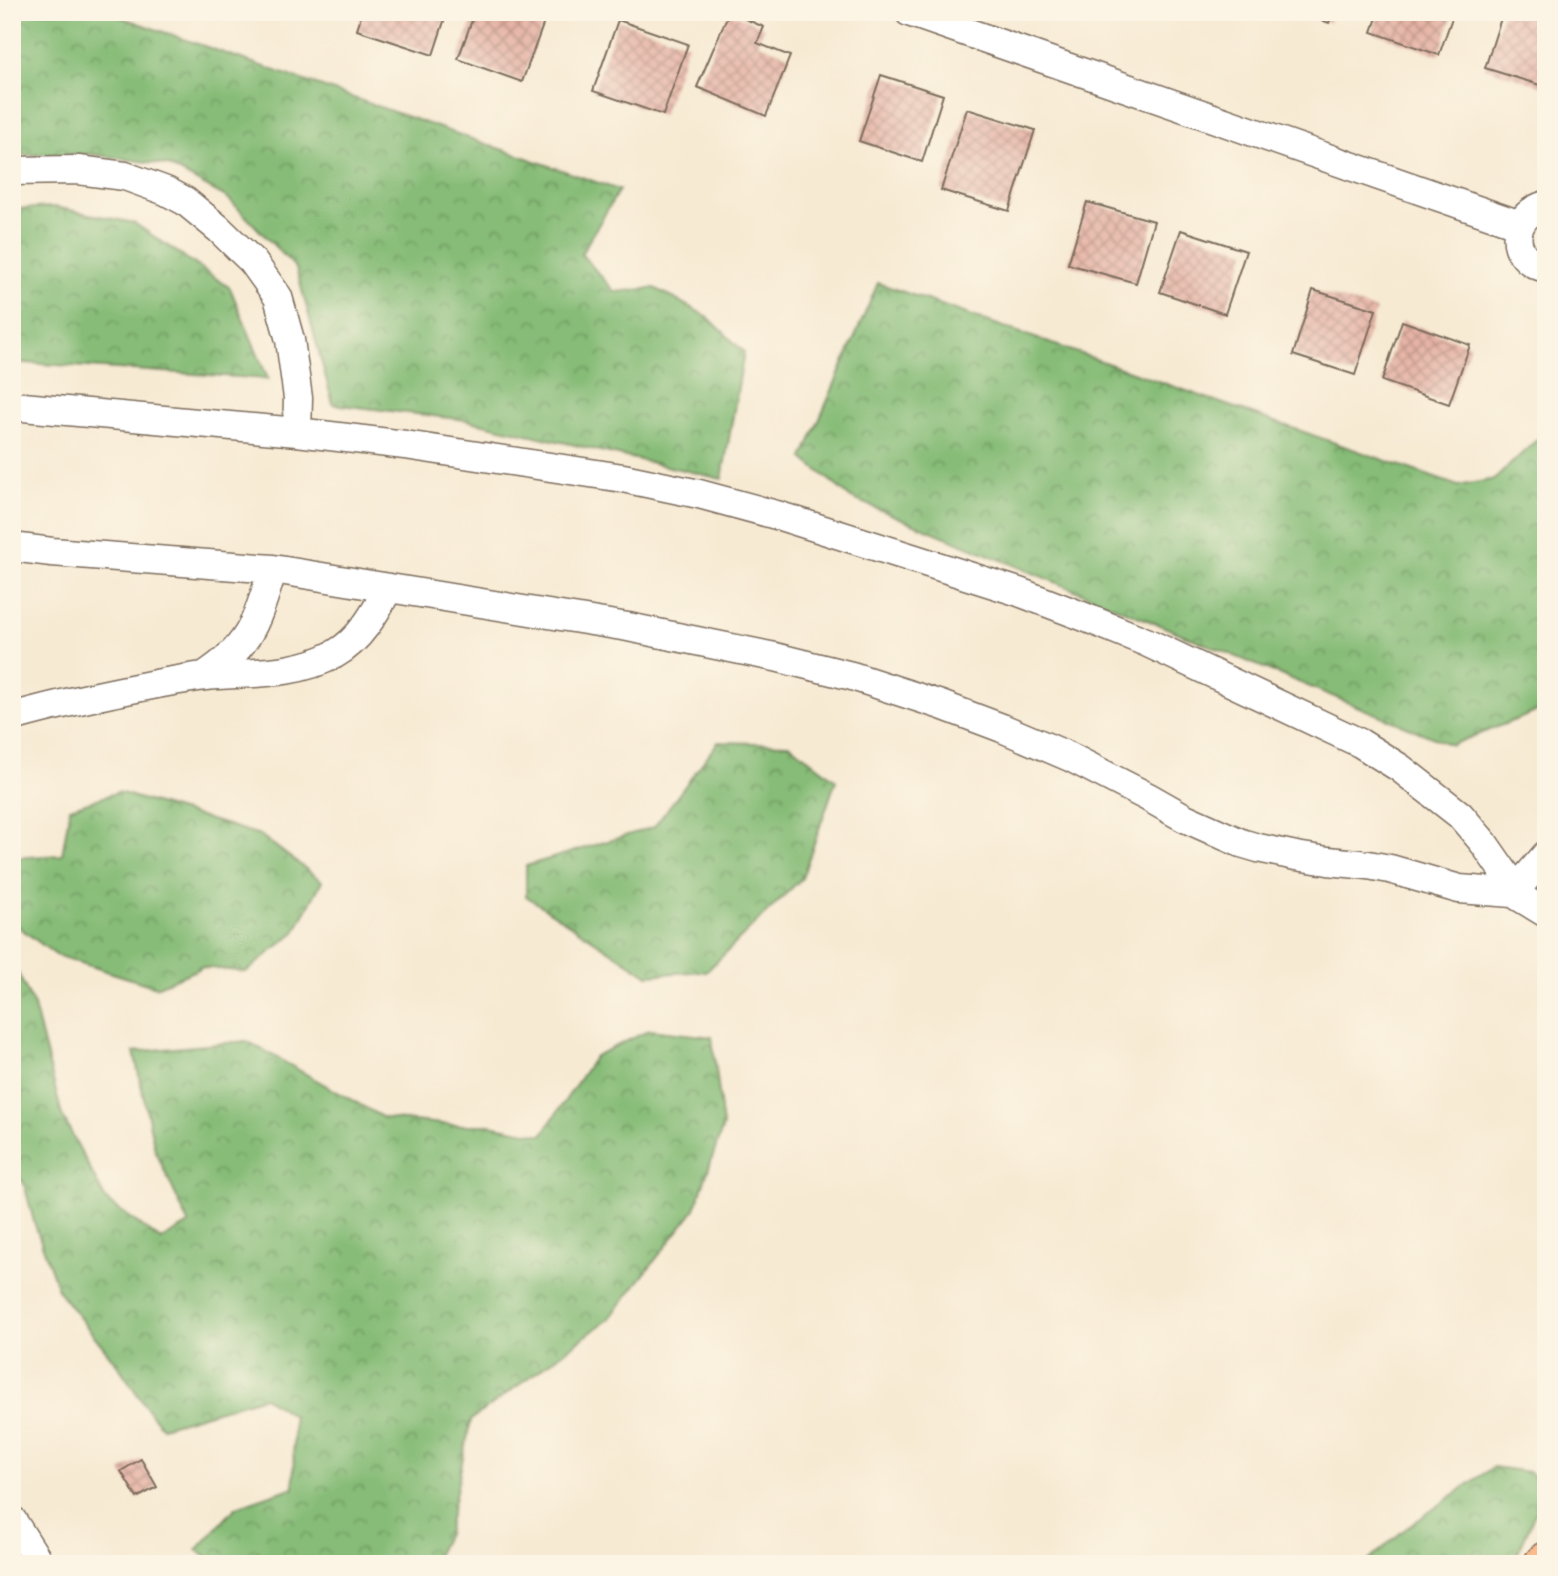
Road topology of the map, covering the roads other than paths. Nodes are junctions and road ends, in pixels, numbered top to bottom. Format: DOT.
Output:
graph roads {
  1 [pos="909,12"];
  2 [pos="12,171"];
  3 [pos="1546,205"];
  4 [pos="1520,225"];
  5 [pos="1546,268"];
  6 [pos="12,406"];
  7 [pos="297,432"];
  8 [pos="12,547"];
  9 [pos="273,569"];
  10 [pos="388,589"];
  11 [pos="204,676"];
  12 [pos="12,717"];
  13 [pos="1546,855"];
  14 [pos="1513,893"];
  15 [pos="1546,913"];
  16 [pos="12,1520"];
  17 [pos="40,1564"];
  1 -- 4 [label="street"];
  2 -- 7 [label="street"];
  3 -- 4 [label="street"];
  4 -- 5 [label="street"];
  6 -- 7 [label="street"];
  7 -- 14 [label="street"];
  8 -- 9 [label="street"];
  9 -- 10 [label="street"];
  9 -- 11 [label="street"];
  10 -- 11 [label="street"];
  10 -- 14 [label="street"];
  11 -- 12 [label="street"];
  13 -- 14 [label="street"];
  14 -- 15 [label="street"];
  16 -- 17 [label="street"];
}
